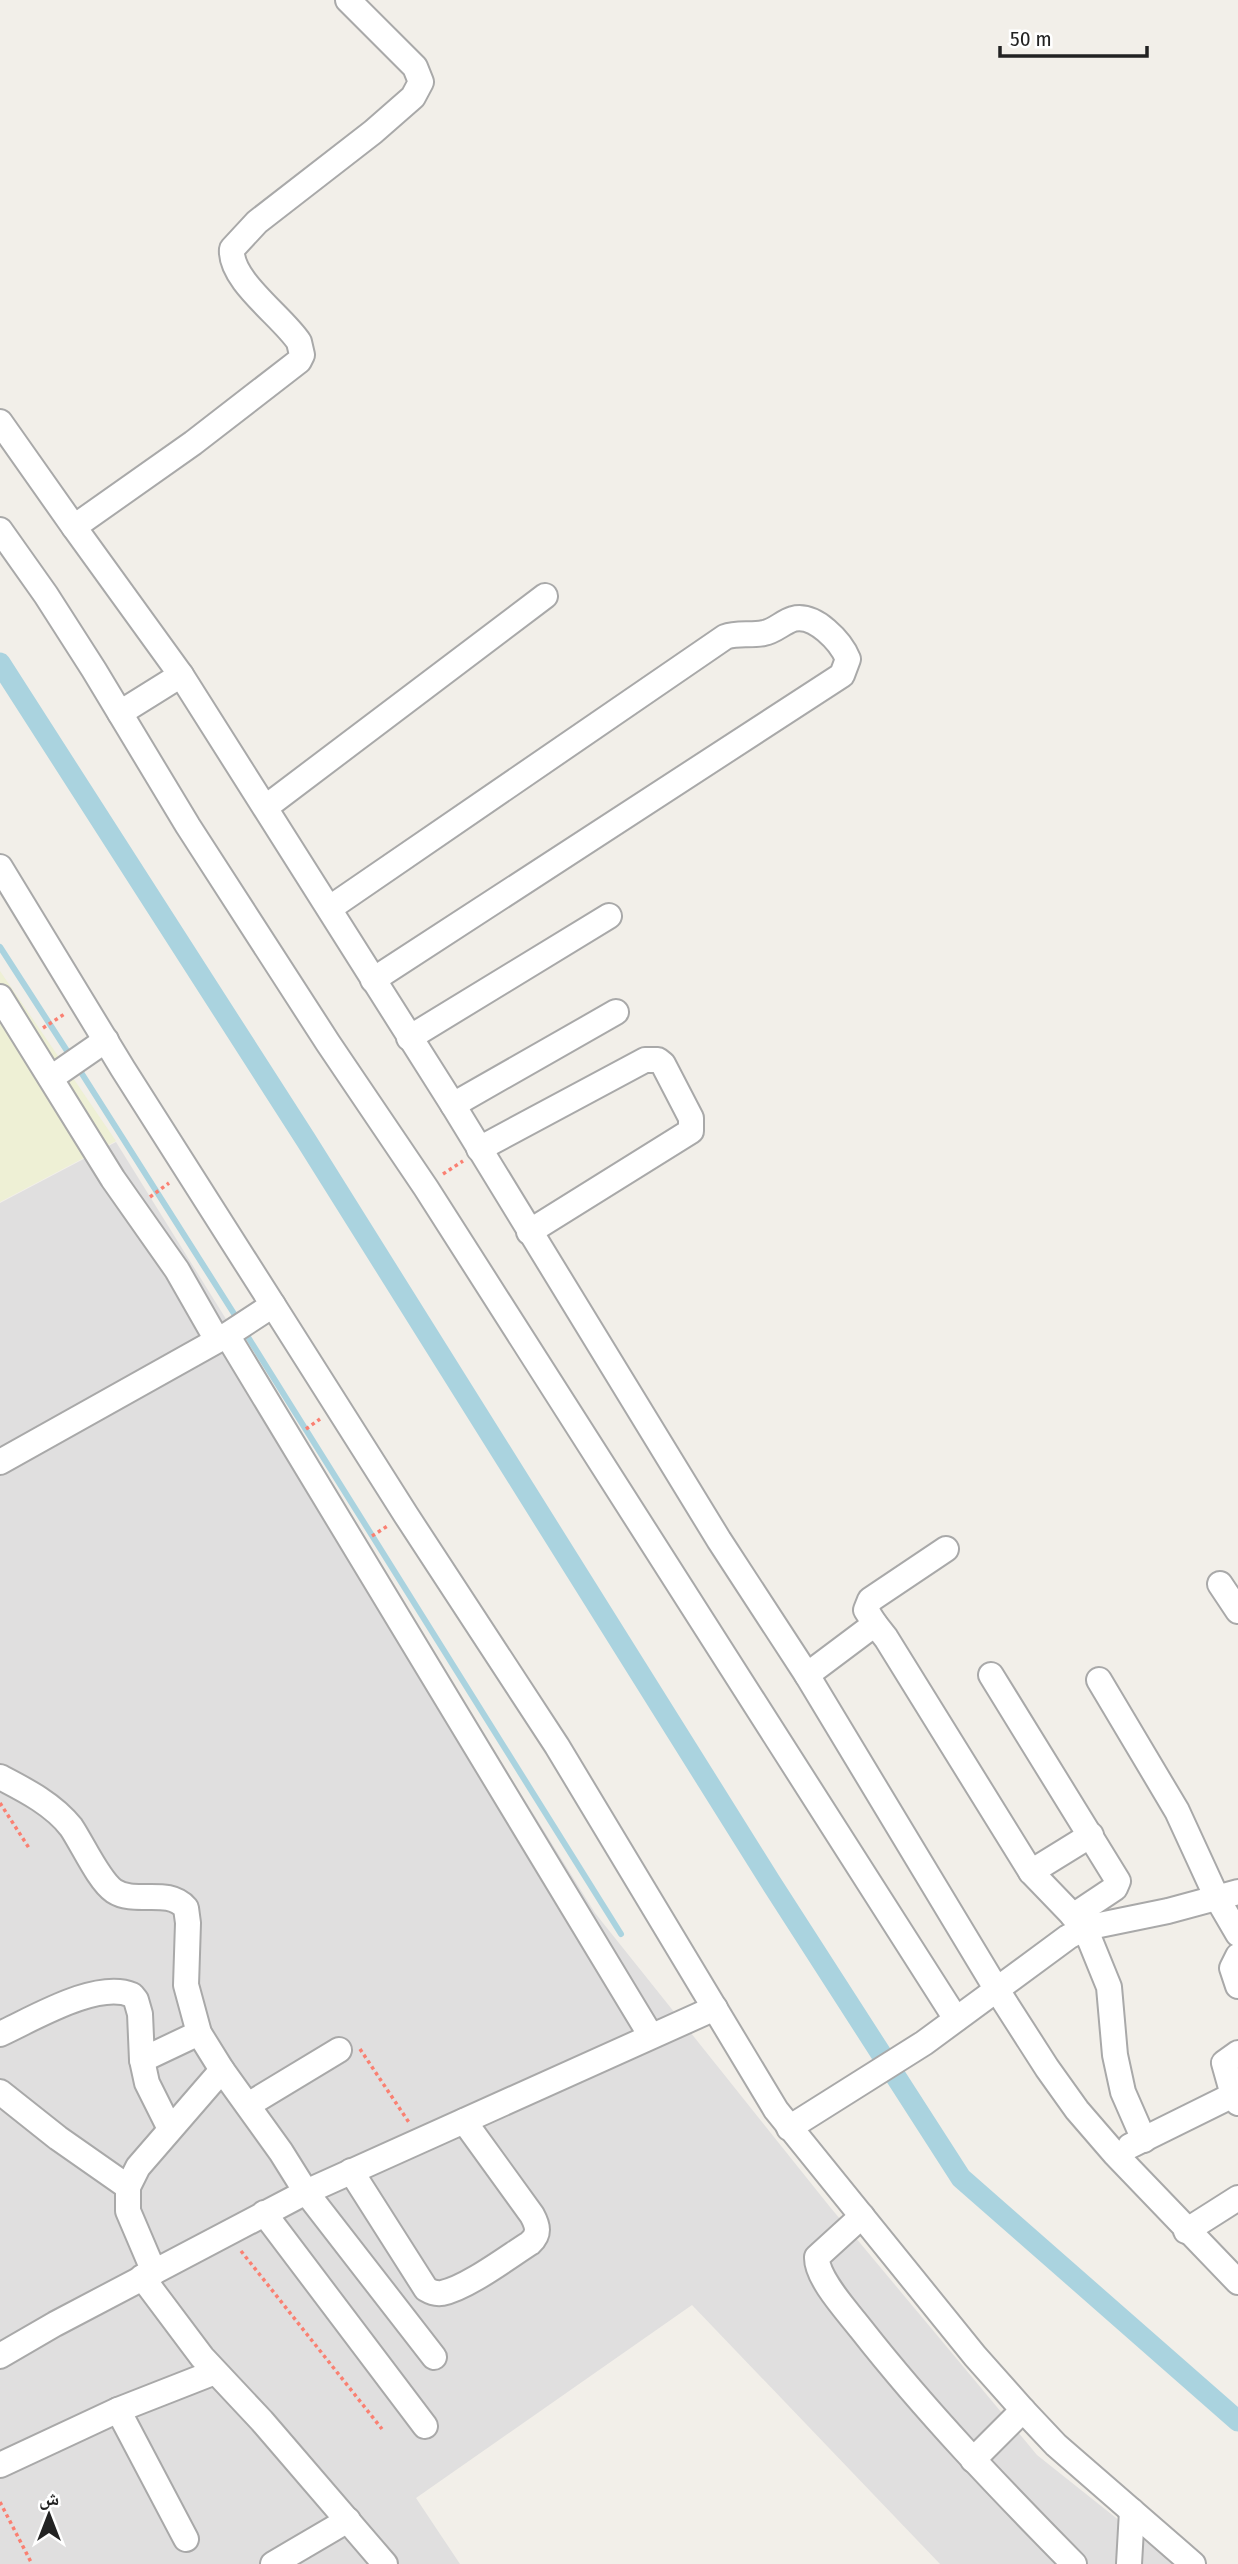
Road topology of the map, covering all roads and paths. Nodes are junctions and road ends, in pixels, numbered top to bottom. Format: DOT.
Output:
graph roads {
  1 [pos="348,0"];
  2 [pos="0,422"];
  3 [pos="74,527"];
  4 [pos="0,530"];
  5 [pos="544,596"];
  6 [pos="181,675"];
  7 [pos="120,713"];
  8 [pos="266,807"];
  9 [pos="0,867"];
  10 [pos="330,908"];
  11 [pos="609,916"];
  12 [pos="373,980"];
  13 [pos="0,997"];
  14 [pos="616,1012"];
  15 [pos="65,1014"];
  16 [pos="39,1031"];
  17 [pos="409,1038"];
  18 [pos="96,1047"];
  19 [pos="56,1075"];
  20 [pos="453,1105"];
  21 [pos="474,1152"];
  22 [pos="444,1174"];
  23 [pos="529,1232"];
  24 [pos="273,1305"];
  25 [pos="222,1338"];
  26 [pos="0,1462"];
  27 [pos="390,1525"];
  28 [pos="367,1538"];
  29 [pos="946,1549"];
  30 [pos="1220,1584"];
  31 [pos="1238,1611"];
  32 [pos="875,1624"];
  33 [pos="807,1675"];
  34 [pos="991,1675"];
  35 [pos="1099,1680"];
  36 [pos="0,1777"];
  37 [pos="0,1803"];
  38 [pos="1091,1835"];
  39 [pos="29,1848"];
  40 [pos="1031,1872"];
  41 [pos="1227,1895"];
  42 [pos="1079,1922"];
  43 [pos="1238,1934"];
  44 [pos="1238,1956"];
  45 [pos="1238,1986"];
  46 [pos="997,1990"];
  47 [pos="715,2008"];
  48 [pos="956,2019"];
  49 [pos="199,2033"];
  50 [pos="0,2034"];
  51 [pos="652,2036"];
  52 [pos="339,2050"];
  53 [pos="1238,2053"];
  54 [pos="142,2060"];
  55 [pos="222,2070"];
  56 [pos="0,2092"];
  57 [pos="1236,2099"];
  58 [pos="248,2105"];
  59 [pos="464,2121"];
  60 [pos="789,2128"];
  61 [pos="170,2129"];
  62 [pos="1144,2140"];
  63 [pos="421,2141"];
  64 [pos="1115,2154"];
  65 [pos="351,2172"];
  66 [pos="128,2187"];
  67 [pos="306,2192"];
  68 [pos="1238,2198"];
  69 [pos="264,2213"];
  70 [pos="862,2216"];
  71 [pos="1186,2231"];
  72 [pos="227,2233"];
  73 [pos="148,2275"];
  74 [pos="1238,2282"];
  75 [pos="0,2356"];
  76 [pos="434,2357"];
  77 [pos="215,2372"];
  78 [pos="118,2410"];
  79 [pos="1023,2410"];
  80 [pos="425,2426"];
  81 [pos="382,2429"];
  82 [pos="973,2460"];
  83 [pos="0,2465"];
  84 [pos="0,2502"];
  85 [pos="1132,2511"];
  86 [pos="348,2520"];
  87 [pos="1161,2537"];
  88 [pos="186,2539"];
  89 [pos="32,2564"];
  90 [pos="273,2564"];
  91 [pos="385,2564"];
  92 [pos="1074,2564"];
  93 [pos="1129,2564"];
  94 [pos="1158,2564"];
  95 [pos="1193,2564"];
  1 -- 3 [label="street"];
  2 -- 3 [label="street"];
  3 -- 6 [label="street"];
  4 -- 7 [label="street"];
  5 -- 8 [label="street"];
  6 -- 7 [label="street"];
  6 -- 8 [label="street"];
  7 -- 48 [label="street"];
  8 -- 10 [label="street"];
  9 -- 18 [label="street"];
  10 -- 12 [label="street"];
  10 -- 12 [label="street"];
  11 -- 17 [label="street"];
  12 -- 17 [label="street"];
  13 -- 19 [label="street"];
  14 -- 20 [label="street"];
  15 -- 16 [label="path"];
  17 -- 20 [label="street"];
  18 -- 19 [label="street"];
  18 -- 24 [label="street"];
  19 -- 25 [label="street"];
  20 -- 21 [label="street"];
  21 -- 22 [label="path"];
  21 -- 23 [label="street"];
  21 -- 23 [label="street"];
  23 -- 33 [label="street"];
  24 -- 25 [label="street"];
  24 -- 47 [label="street"];
  25 -- 26 [label="street"];
  25 -- 51 [label="street"];
  27 -- 28 [label="path"];
  29 -- 32 [label="street"];
  30 -- 31 [label="street"];
  32 -- 33 [label="street"];
  32 -- 40 [label="street"];
  33 -- 46 [label="street"];
  34 -- 38 [label="street"];
  35 -- 41 [label="street"];
  36 -- 49 [label="street"];
  37 -- 39 [label="path"];
  38 -- 40 [label="street"];
  38 -- 42 [label="street"];
  40 -- 42 [label="street"];
  41 -- 42 [label="street"];
  41 -- 43 [label="street"];
  42 -- 46 [label="street"];
  42 -- 62 [label="street"];
  44 -- 45 [label="street"];
  46 -- 48 [label="street"];
  46 -- 64 [label="street"];
  47 -- 51 [label="street"];
  47 -- 60 [label="street"];
  48 -- 60 [label="street"];
  49 -- 54 [label="street"];
  49 -- 55 [label="street"];
  50 -- 54 [label="street"];
  51 -- 59 [label="street"];
  52 -- 58 [label="street"];
  52 -- 63 [label="path"];
  53 -- 57 [label="street"];
  54 -- 61 [label="street"];
  55 -- 58 [label="street"];
  55 -- 61 [label="street"];
  56 -- 66 [label="street"];
  57 -- 62 [label="street"];
  58 -- 67 [label="street"];
  59 -- 63 [label="street"];
  59 -- 65 [label="street"];
  60 -- 70 [label="street"];
  61 -- 66 [label="street"];
  62 -- 64 [label="street"];
  63 -- 65 [label="street"];
  64 -- 71 [label="street"];
  65 -- 67 [label="street"];
  66 -- 73 [label="street"];
  67 -- 69 [label="street"];
  67 -- 76 [label="street"];
  68 -- 71 [label="street"];
  69 -- 72 [label="street"];
  69 -- 80 [label="street"];
  70 -- 79 [label="street"];
  70 -- 82 [label="street"];
  71 -- 74 [label="street"];
  72 -- 73 [label="street"];
  72 -- 81 [label="path"];
  73 -- 75 [label="street"];
  73 -- 77 [label="street"];
  77 -- 78 [label="street"];
  77 -- 86 [label="street"];
  78 -- 83 [label="street"];
  78 -- 88 [label="street"];
  79 -- 82 [label="street"];
  79 -- 85 [label="street"];
  82 -- 92 [label="street"];
  84 -- 89 [label="path"];
  85 -- 87 [label="street"];
  85 -- 93 [label="street"];
  86 -- 90 [label="street"];
  86 -- 91 [label="street"];
  87 -- 94 [label="street"];
  87 -- 95 [label="street"];
}
